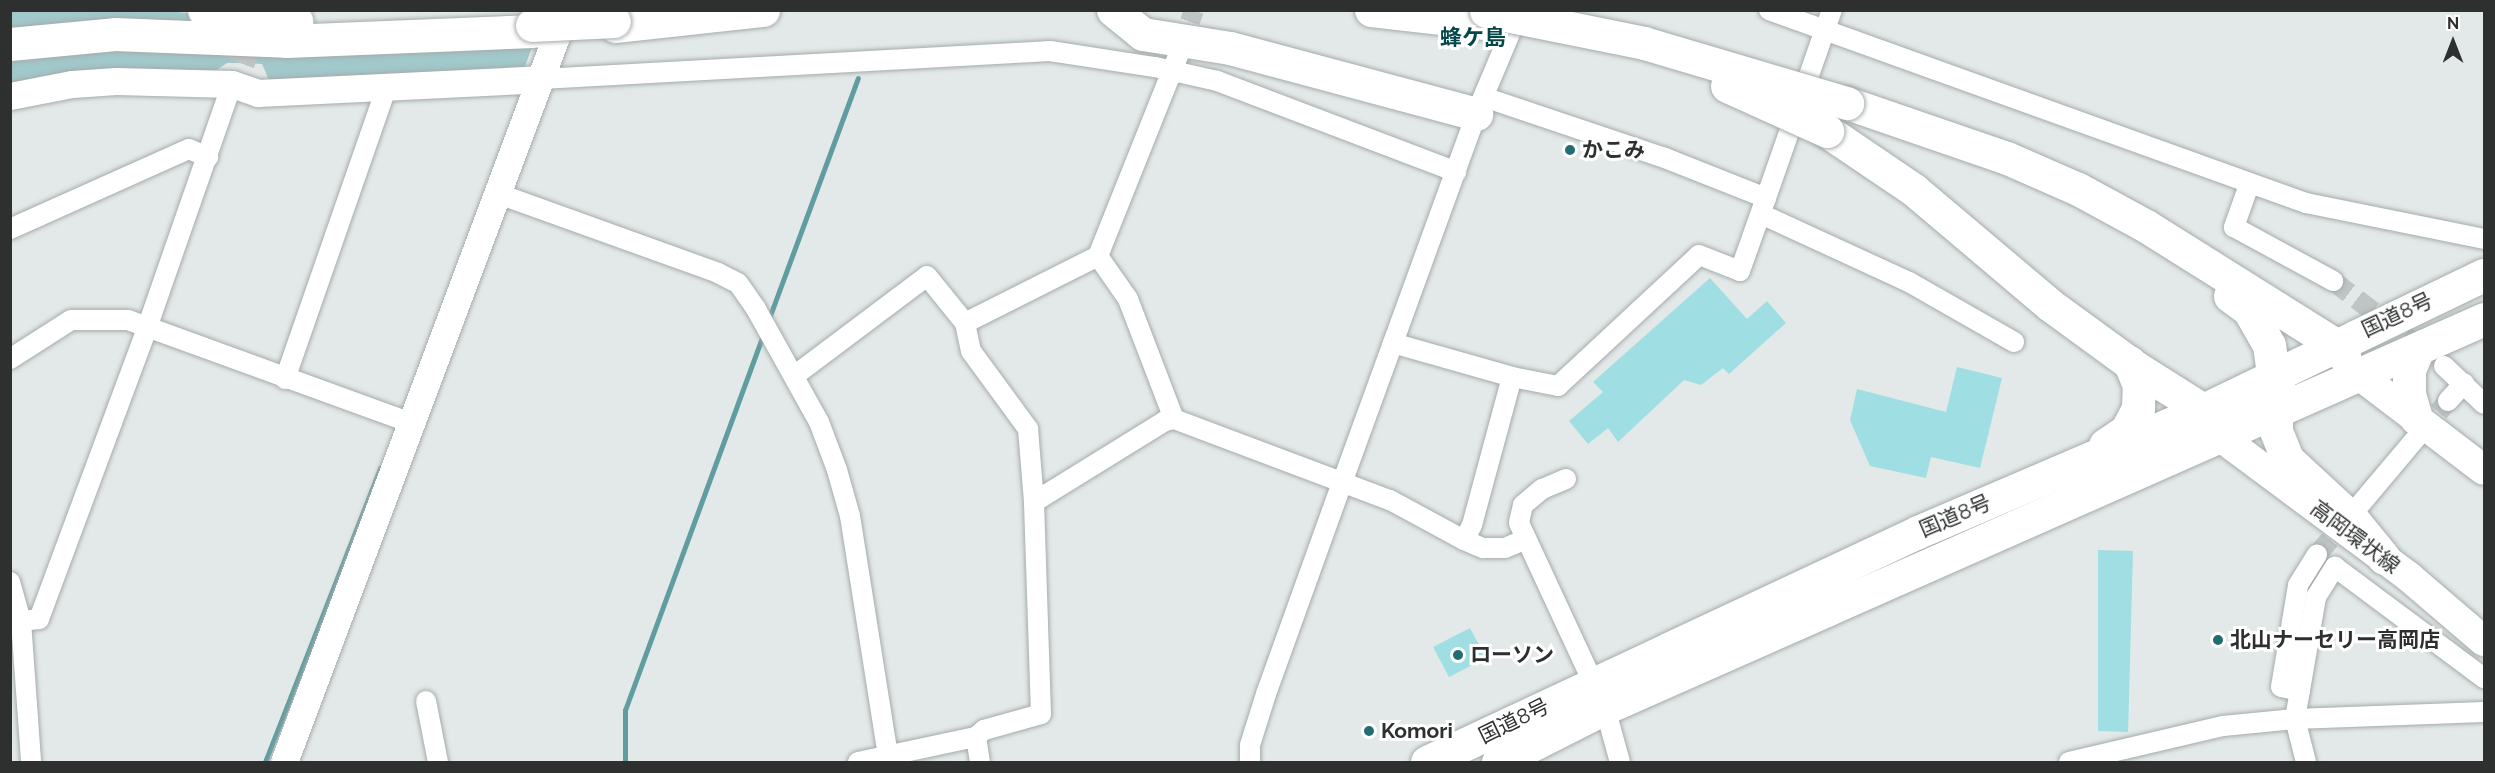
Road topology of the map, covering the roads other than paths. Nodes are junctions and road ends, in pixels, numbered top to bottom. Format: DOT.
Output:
graph roads {
  1 [pos="204,10"];
  2 [pos="566,10"];
  3 [pos="763,10"];
  4 [pos="1113,10"];
  5 [pos="1371,10"];
  6 [pos="1520,10"];
  7 [pos="1769,10"];
  8 [pos="1832,10"];
  9 [pos="1485,15"];
  10 [pos="532,28"];
  11 [pos="1824,31"];
  12 [pos="10,44"];
  13 [pos="1180,51"];
  14 [pos="1173,70"];
  15 [pos="236,73"];
  16 [pos="541,79"];
  17 [pos="387,86"];
  18 [pos="10,96"];
  19 [pos="1480,105"];
  20 [pos="208,157"];
  21 [pos="1456,172"];
  22 [pos="2249,184"];
  23 [pos="499,194"];
  24 [pos="1763,206"];
  25 [pos="2146,226"];
  26 [pos="10,229"];
  27 [pos="2484,239"];
  28 [pos="1098,256"];
  29 [pos="2484,275"];
  30 [pos="2333,281"];
  31 [pos="2484,319"];
  32 [pos="966,323"];
  33 [pos="147,328"];
  34 [pos="2014,342"];
  35 [pos="1393,343"];
  36 [pos="2328,347"];
  37 [pos="2431,357"];
  38 [pos="10,359"];
  39 [pos="2129,362"];
  40 [pos="2273,374"];
  41 [pos="2358,374"];
  42 [pos="794,376"];
  43 [pos="1512,377"];
  44 [pos="285,379"];
  45 [pos="2464,383"];
  46 [pos="2448,401"];
  47 [pos="2484,404"];
  48 [pos="2203,410"];
  49 [pos="2276,413"];
  50 [pos="1174,419"];
  51 [pos="414,424"];
  52 [pos="2416,428"];
  53 [pos="2228,435"];
  54 [pos="2081,462"];
  55 [pos="2484,470"];
  56 [pos="1566,479"];
  57 [pos="1342,483"];
  58 [pos="1034,502"];
  59 [pos="2358,507"];
  60 [pos="1464,540"];
  61 [pos="1524,540"];
  62 [pos="2317,555"];
  63 [pos="2384,558"];
  64 [pos="10,582"];
  65 [pos="21,621"];
  66 [pos="2484,641"];
  67 [pos="2484,678"];
  68 [pos="2300,691"];
  69 [pos="1599,695"];
  70 [pos="426,701"];
  71 [pos="2484,712"];
  72 [pos="2295,719"];
  73 [pos="976,737"];
  74 [pos="888,755"];
  75 [pos="31,762"];
  76 [pos="284,762"];
  77 [pos="438,762"];
  78 [pos="858,762"];
  79 [pos="980,762"];
  80 [pos="1250,762"];
  81 [pos="1427,762"];
  82 [pos="1498,762"];
  83 [pos="1620,762"];
  84 [pos="2069,762"];
  85 [pos="2306,762"];
  1 -- 10 [label="highway"];
  2 -- 16 [label="street"];
  3 -- 10 [label="highway"];
  4 -- 19 [label="highway"];
  5 -- 9 [label="highway"];
  6 -- 19 [label="street"];
  7 -- 11 [label="street"];
  8 -- 11 [label="street"];
  9 -- 25 [label="highway, bridge"];
  9 -- 39 [label="highway, bridge"];
  10 -- 12 [label="highway"];
  11 -- 22 [label="street"];
  11 -- 24 [label="street"];
  13 -- 14 [label="street"];
  14 -- 16 [label="street"];
  14 -- 21 [label="street"];
  14 -- 28 [label="street"];
  15 -- 17 [label="street"];
  15 -- 18 [label="street"];
  15 -- 20 [label="street"];
  16 -- 17 [label="street"];
  16 -- 23 [label="street"];
  17 -- 44 [label="street"];
  19 -- 21 [label="street"];
  19 -- 24 [label="street"];
  20 -- 26 [label="street"];
  20 -- 33 [label="street"];
  21 -- 35 [label="street"];
  22 -- 27 [label="street"];
  22 -- 30 [label="street"];
  23 -- 42 [label="street"];
  23 -- 51 [label="street"];
  24 -- 34 [label="street"];
  24 -- 43 [label="street"];
  25 -- 36 [label="highway"];
  25 -- 40 [label="highway"];
  28 -- 32 [label="street"];
  28 -- 50 [label="street"];
  29 -- 36 [label="highway, 国道8号"];
  31 -- 37 [label="highway, 国道8号"];
  32 -- 42 [label="street"];
  32 -- 58 [label="street"];
  33 -- 38 [label="street"];
  33 -- 44 [label="street"];
  33 -- 65 [label="street"];
  35 -- 43 [label="street"];
  35 -- 57 [label="street"];
  36 -- 40 [label="highway, 国道8号"];
  36 -- 41 [label="highway"];
  36 -- 49 [label="highway"];
  37 -- 41 [label="highway, 国道8号"];
  37 -- 45 [label="street"];
  37 -- 52 [label="highway"];
  39 -- 48 [label="highway"];
  39 -- 54 [label="highway"];
  40 -- 48 [label="highway, 国道8号"];
  40 -- 53 [label="highway"];
  41 -- 49 [label="highway, 国道8号"];
  41 -- 52 [label="main road"];
  42 -- 74 [label="street"];
  43 -- 60 [label="street"];
  44 -- 51 [label="street"];
  45 -- 46 [label="street"];
  45 -- 47 [label="street"];
  48 -- 53 [label="highway"];
  48 -- 54 [label="highway, 国道8号"];
  49 -- 53 [label="highway, 国道8号"];
  49 -- 63 [label="highway"];
  50 -- 57 [label="street"];
  50 -- 58 [label="street"];
  51 -- 76 [label="street"];
  52 -- 55 [label="main road"];
  52 -- 59 [label="street"];
  53 -- 63 [label="main road, 高岡環状線"];
  53 -- 69 [label="highway, 国道8号"];
  54 -- 69 [label="highway, 国道8号"];
  56 -- 61 [label="street"];
  57 -- 60 [label="street"];
  57 -- 80 [label="street"];
  58 -- 73 [label="street"];
  60 -- 61 [label="street"];
  61 -- 69 [label="street"];
  62 -- 68 [label="street"];
  63 -- 66 [label="main road, 高岡環状線"];
  64 -- 65 [label="street"];
  65 -- 75 [label="street"];
  67 -- 68 [label="street"];
  68 -- 72 [label="street"];
  69 -- 81 [label="highway, 国道8号"];
  69 -- 82 [label="highway, 国道8号"];
  69 -- 83 [label="street"];
  70 -- 77 [label="street"];
  71 -- 72 [label="street"];
  72 -- 84 [label="street"];
  72 -- 85 [label="street"];
  73 -- 74 [label="street"];
  73 -- 79 [label="street"];
  74 -- 78 [label="street"];
}
